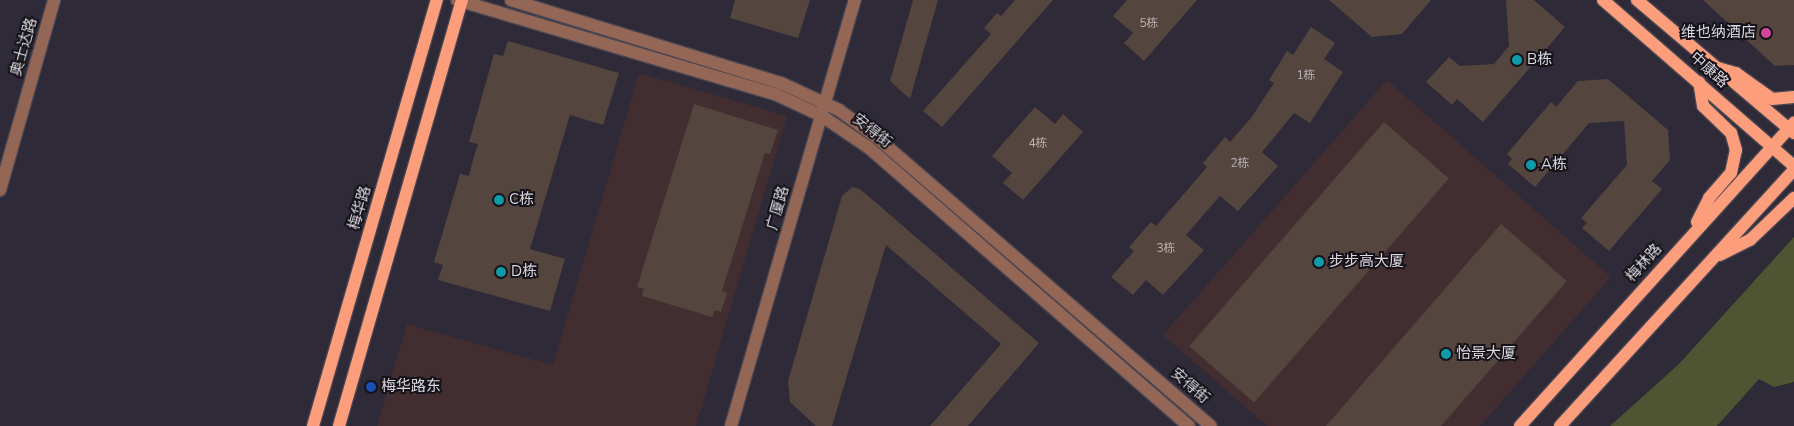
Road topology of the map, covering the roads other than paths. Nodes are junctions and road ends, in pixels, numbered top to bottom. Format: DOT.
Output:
graph roads {
  1 [pos="54,0"];
  2 [pos="437,0"];
  3 [pos="460,0"];
  4 [pos="511,0"];
  5 [pos="855,0"];
  6 [pos="1603,0"];
  7 [pos="1637,0"];
  8 [pos="1713,66"];
  9 [pos="1699,82"];
  10 [pos="1794,97"];
  11 [pos="826,102"];
  12 [pos="822,116"];
  13 [pos="1792,128"];
  14 [pos="1772,147"];
  15 [pos="1794,166"];
  16 [pos="1794,170"];
  17 [pos="0,190"];
  18 [pos="1794,198"];
  19 [pos="1688,238"];
  20 [pos="1711,259"];
  21 [pos="313,426"];
  22 [pos="339,426"];
  23 [pos="731,426"];
  24 [pos="1189,426"];
  25 [pos="1212,426"];
  26 [pos="1520,426"];
  27 [pos="1560,426"];
  1 -- 17 [label="street, 奥士达路"];
  2 -- 21 [label="main road, 梅华路"];
  3 -- 12 [label="street, 安得街"];
  3 -- 22 [label="main road"];
  4 -- 11 [label="street, 安得街"];
  5 -- 11 [label="street, 广厦路"];
  6 -- 9 [label="main road, 中康路"];
  7 -- 8 [label="main road, 中康路"];
  8 -- 10 [label="main road"];
  8 -- 13 [label="main road, 中康路"];
  9 -- 14 [label="main road, 中康路"];
  9 -- 19 [label="main road"];
  11 -- 12 [label="street, 广厦路"];
  11 -- 25 [label="street, 安得街"];
  12 -- 23 [label="street, 广厦路"];
  12 -- 24 [label="street, 安得街"];
  13 -- 14 [label="main road, 梅林路"];
  14 -- 15 [label="main road, 中康路"];
  14 -- 19 [label="main road, 梅林路"];
  16 -- 20 [label="main road"];
  18 -- 20 [label="main road"];
  19 -- 26 [label="main road, 梅林路"];
  20 -- 27 [label="main road"];
}
